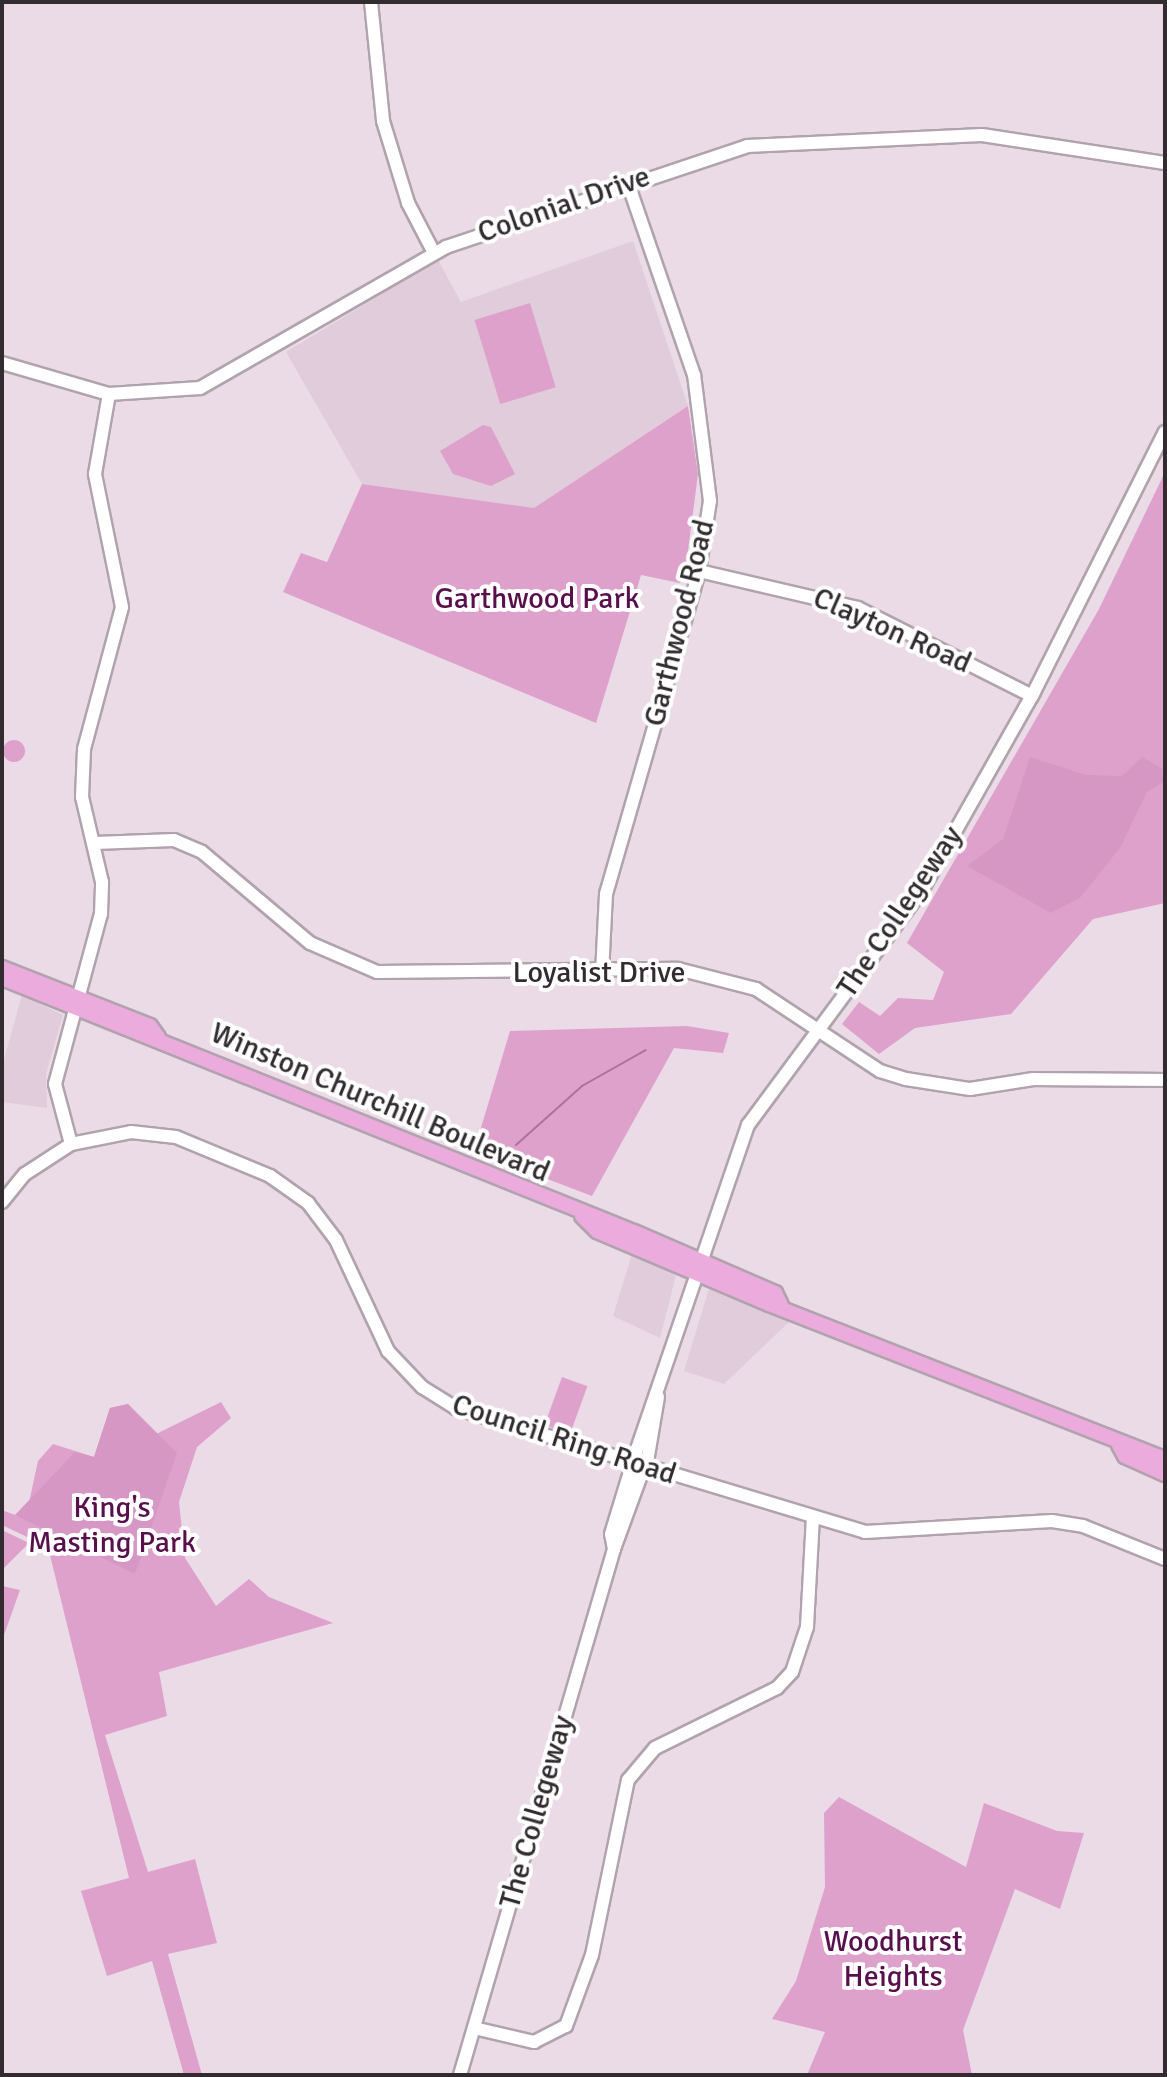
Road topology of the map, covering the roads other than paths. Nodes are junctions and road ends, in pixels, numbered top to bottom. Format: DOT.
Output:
graph roads {
  1 [pos="371,2"];
  2 [pos="1165,163"];
  3 [pos="628,183"];
  4 [pos="434,253"];
  5 [pos="2,363"];
  6 [pos="109,394"];
  7 [pos="1165,432"];
  8 [pos="699,571"];
  9 [pos="1032,696"];
  10 [pos="95,843"];
  11 [pos="602,973"];
  12 [pos="79,1002"];
  13 [pos="819,1029"];
  14 [pos="1165,1080"];
  15 [pos="71,1144"];
  16 [pos="2,1202"];
  17 [pos="696,1266"];
  18 [pos="1119,1445"];
  19 [pos="1165,1459"];
  20 [pos="638,1465"];
  21 [pos="1165,1474"];
  22 [pos="813,1517"];
  23 [pos="1165,1559"];
  24 [pos="474,2028"];
  25 [pos="460,2075"];
  1 -- 4 [label="street"];
  2 -- 3 [label="street, Colonial Drive"];
  3 -- 4 [label="street, Colonial Drive"];
  3 -- 8 [label="street, Garthwood Road"];
  4 -- 6 [label="street, Colonial Drive"];
  5 -- 6 [label="street, Colonial Drive"];
  6 -- 10 [label="street"];
  7 -- 9 [label="street, The Collegeway"];
  8 -- 9 [label="street, Clayton Road"];
  8 -- 11 [label="street, Garthwood Road"];
  9 -- 13 [label="street, The Collegeway"];
  10 -- 11 [label="street, Loyalist Drive"];
  10 -- 12 [label="street"];
  11 -- 13 [label="street, Loyalist Drive"];
  12 -- 15 [label="street"];
  12 -- 17 [label="main road, Winston Churchill Boulevard"];
  13 -- 14 [label="street, Loyalist Drive"];
  13 -- 17 [label="street, The Collegeway"];
  15 -- 16 [label="street, Council Ring Road"];
  15 -- 20 [label="street, Council Ring Road"];
  17 -- 18 [label="main road, Winston Churchill Boulevard"];
  17 -- 20 [label="street, The Collegeway"];
  18 -- 19 [label="main road, Winston Churchill Boulevard"];
  18 -- 21 [label="main road, Winston Churchill Boulevard"];
  20 -- 22 [label="street, Council Ring Road"];
  20 -- 24 [label="street, The Collegeway"];
  22 -- 23 [label="street, Council Ring Road"];
  22 -- 24 [label="street"];
  24 -- 25 [label="street, The Collegeway"];
}
